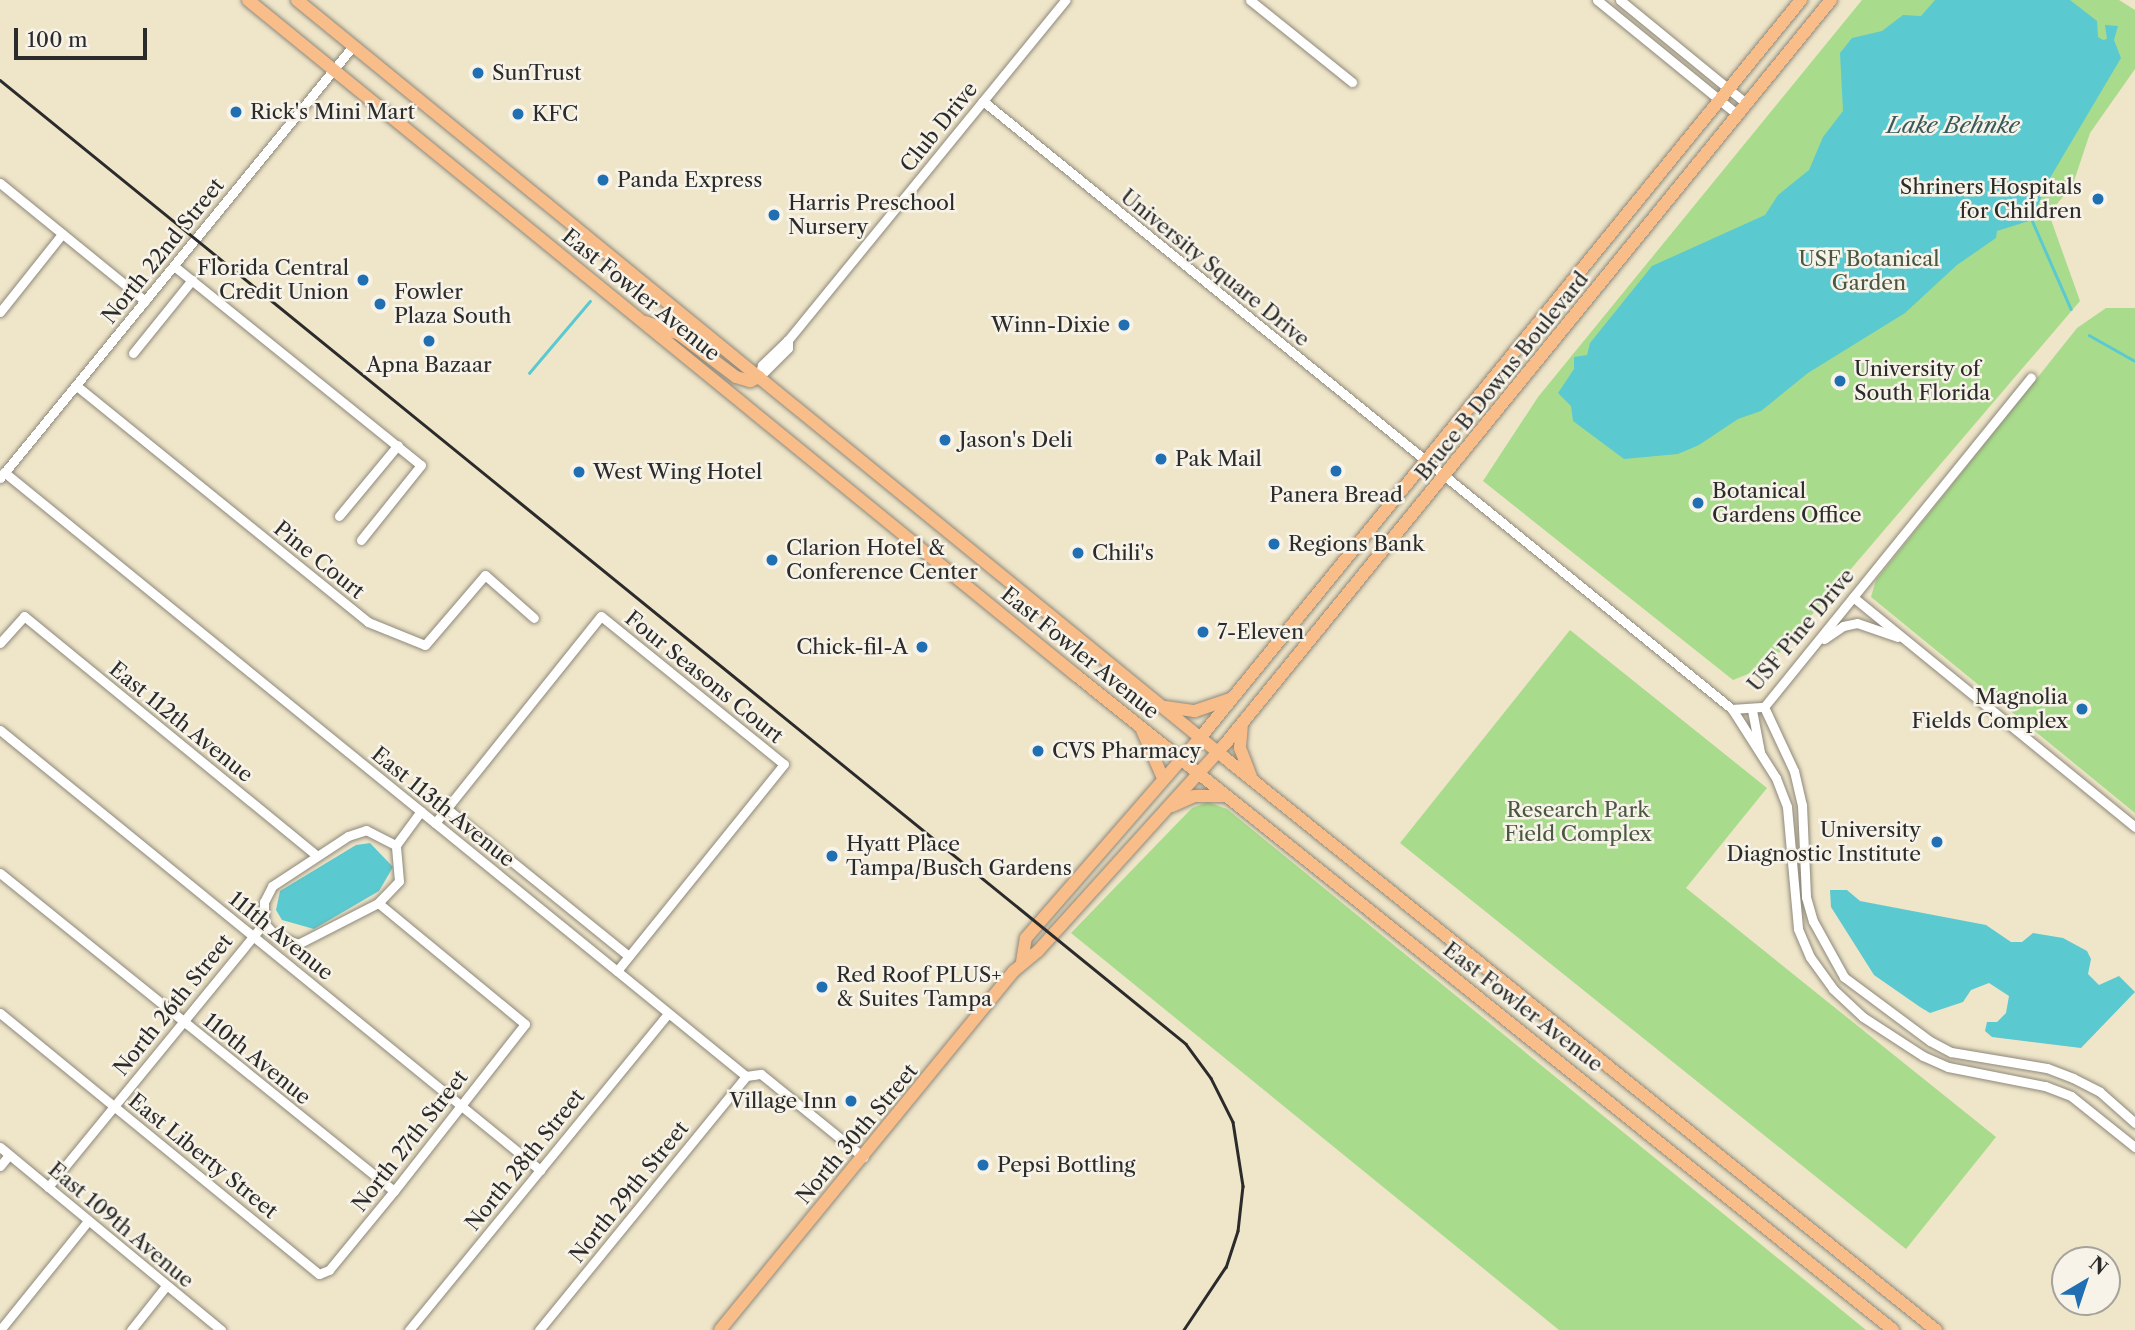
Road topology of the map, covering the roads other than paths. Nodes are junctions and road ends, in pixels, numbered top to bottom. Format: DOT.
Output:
graph roads {
  1 [pos="248,0"];
  2 [pos="297,0"];
  3 [pos="1065,0"];
  4 [pos="1250,0"];
  5 [pos="1597,0"];
  6 [pos="1620,0"];
  7 [pos="1801,0"];
  8 [pos="1832,0"];
  9 [pos="353,46"];
  10 [pos="334,69"];
  11 [pos="1352,82"];
  12 [pos="1729,88"];
  13 [pos="1720,100"];
  14 [pos="983,102"];
  15 [pos="1747,104"];
  16 [pos="1738,115"];
  17 [pos="0,183"];
  18 [pos="62,234"];
  19 [pos="174,266"];
  20 [pos="192,281"];
  21 [pos="145,301"];
  22 [pos="0,312"];
  23 [pos="641,321"];
  24 [pos="133,354"];
  25 [pos="759,377"];
  26 [pos="2031,377"];
  27 [pos="78,387"];
  28 [pos="398,445"];
  29 [pos="1425,461"];
  30 [pos="2,475"];
  31 [pos="1444,477"];
  32 [pos="339,516"];
  33 [pos="361,540"];
  34 [pos="1853,597"];
  35 [pos="534,618"];
  36 [pos="1906,640"];
  37 [pos="0,643"];
  38 [pos="1805,656"];
  39 [pos="1233,698"];
  40 [pos="1162,706"];
  41 [pos="1764,707"];
  42 [pos="1732,709"];
  43 [pos="1752,710"];
  44 [pos="1244,719"];
  45 [pos="1140,727"];
  46 [pos="0,730"];
  47 [pos="1200,738"];
  48 [pos="1218,752"];
  49 [pos="1761,757"];
  50 [pos="1179,758"];
  51 [pos="1794,771"];
  52 [pos="1199,773"];
  53 [pos="1162,776"];
  54 [pos="1776,778"];
  55 [pos="1252,780"];
  56 [pos="1228,797"];
  57 [pos="1169,807"];
  58 [pos="446,808"];
  59 [pos="421,811"];
  60 [pos="435,823"];
  61 [pos="2135,827"];
  62 [pos="396,845"];
  63 [pos="316,855"];
  64 [pos="0,873"];
  65 [pos="378,903"];
  66 [pos="264,923"];
  67 [pos="253,936"];
  68 [pos="629,957"];
  69 [pos="1022,962"];
  70 [pos="617,971"];
  71 [pos="1872,1002"];
  72 [pos="0,1013"];
  73 [pos="668,1013"];
  74 [pos="1863,1017"];
  75 [pos="182,1021"];
  76 [pos="746,1076"];
  77 [pos="114,1106"];
  78 [pos="461,1106"];
  79 [pos="2135,1123"];
  80 [pos="0,1147"];
  81 [pos="2135,1147"];
  82 [pos="9,1155"];
  83 [pos="863,1157"];
  84 [pos="0,1166"];
  85 [pos="540,1170"];
  86 [pos="48,1187"];
  87 [pos="394,1191"];
  88 [pos="88,1221"];
  89 [pos="319,1274"];
  90 [pos="166,1286"];
  91 [pos="0,1330"];
  92 [pos="131,1330"];
  93 [pos="221,1330"];
  94 [pos="409,1330"];
  95 [pos="539,1330"];
  96 [pos="720,1330"];
  97 [pos="1893,1330"];
  98 [pos="1936,1330"];
  1 -- 10 [label="main road, East Fowler Avenue"];
  2 -- 9 [label="main road, East Fowler Avenue"];
  3 -- 14 [label="street, Club Drive"];
  4 -- 11 [label="street"];
  5 -- 13 [label="street"];
  6 -- 12 [label="street"];
  7 -- 12 [label="main road, Bruce B Downs Boulevard"];
  8 -- 15 [label="main road, Bruce B Downs Boulevard"];
  9 -- 10 [label="street, North 22nd Street"];
  9 -- 25 [label="main road, East Fowler Avenue"];
  10 -- 19 [label="street, North 22nd Street"];
  10 -- 23 [label="main road, East Fowler Avenue"];
  12 -- 13 [label="main road, Bruce B Downs Boulevard"];
  12 -- 15 [label="street"];
  13 -- 16 [label="street"];
  13 -- 29 [label="main road, Bruce B Downs Boulevard"];
  14 -- 25 [label="street, Club Drive"];
  14 -- 29 [label="street, University Square Drive"];
  15 -- 16 [label="main road, Bruce B Downs Boulevard"];
  16 -- 31 [label="main road, Bruce B Downs Boulevard"];
  17 -- 18 [label="street"];
  18 -- 21 [label="street"];
  18 -- 22 [label="street"];
  19 -- 20 [label="street"];
  19 -- 21 [label="street, North 22nd Street"];
  20 -- 24 [label="street"];
  20 -- 28 [label="street"];
  21 -- 27 [label="street, North 22nd Street"];
  23 -- 25 [label="main road"];
  23 -- 45 [label="main road, East Fowler Avenue"];
  25 -- 40 [label="main road, East Fowler Avenue"];
  26 -- 34 [label="street, USF Pine Drive"];
  27 -- 30 [label="street, North 22nd Street"];
  27 -- 35 [label="street, Pine Court"];
  28 -- 32 [label="street"];
  28 -- 33 [label="street"];
  29 -- 31 [label="street, USF Pine Drive"];
  29 -- 39 [label="main road, Bruce B Downs Boulevard"];
  30 -- 59 [label="street, East 113th Avenue"];
  31 -- 42 [label="street, USF Pine Drive"];
  31 -- 44 [label="main road, Bruce B Downs Boulevard"];
  34 -- 36 [label="street"];
  34 -- 38 [label="street, USF Pine Drive"];
  36 -- 38 [label="street"];
  36 -- 61 [label="street"];
  37 -- 63 [label="street, East 112th Avenue"];
  38 -- 41 [label="street, USF Pine Drive"];
  39 -- 40 [label="main road"];
  39 -- 47 [label="main road, Bruce B Downs Boulevard"];
  40 -- 47 [label="main road, East Fowler Avenue"];
  41 -- 43 [label="street, USF Pine Drive"];
  41 -- 51 [label="street"];
  42 -- 43 [label="street, USF Pine Drive"];
  42 -- 49 [label="street"];
  43 -- 49 [label="street"];
  44 -- 48 [label="main road, Bruce B Downs Boulevard"];
  44 -- 55 [label="main road"];
  45 -- 50 [label="main road, East Fowler Avenue"];
  45 -- 53 [label="main road"];
  46 -- 67 [label="street, 111th Avenue"];
  47 -- 48 [label="main road, East Fowler Avenue"];
  47 -- 50 [label="main road, North 30th Street"];
  48 -- 52 [label="main road, Bruce B Downs Boulevard"];
  48 -- 55 [label="main road, East Fowler Avenue"];
  49 -- 54 [label="street"];
  50 -- 52 [label="main road, East Fowler Avenue"];
  50 -- 53 [label="main road, North 30th Street"];
  51 -- 54 [label="street"];
  51 -- 71 [label="street"];
  52 -- 56 [label="main road, East Fowler Avenue"];
  52 -- 57 [label="main road, North 30th Street"];
  53 -- 69 [label="main road, North 30th Street"];
  54 -- 74 [label="street"];
  55 -- 98 [label="main road, East Fowler Avenue"];
  56 -- 57 [label="main road"];
  56 -- 97 [label="main road, East Fowler Avenue"];
  57 -- 69 [label="main road, North 30th Street"];
  58 -- 60 [label="street, Four Seasons Court"];
  58 -- 68 [label="street"];
  58 -- 68 [label="street, Four Seasons Court"];
  59 -- 60 [label="street, East 113th Avenue"];
  59 -- 62 [label="street"];
  60 -- 70 [label="street, East 113th Avenue"];
  62 -- 63 [label="street, North 26th Street"];
  62 -- 65 [label="street"];
  63 -- 66 [label="street, North 26th Street"];
  64 -- 75 [label="street, 110th Avenue"];
  65 -- 66 [label="street"];
  65 -- 78 [label="street, North 27th Street"];
  66 -- 67 [label="street, North 26th Street"];
  67 -- 75 [label="street, North 26th Street"];
  67 -- 78 [label="street, 111th Avenue"];
  68 -- 70 [label="street, Four Seasons Court"];
  69 -- 83 [label="main road, North 30th Street"];
  70 -- 73 [label="street, East 113th Avenue"];
  71 -- 74 [label="street"];
  71 -- 79 [label="street"];
  72 -- 77 [label="street, East Liberty Street"];
  73 -- 76 [label="street, East 113th Avenue"];
  73 -- 85 [label="street, North 28th Street"];
  74 -- 81 [label="street"];
  75 -- 77 [label="street, North 26th Street"];
  75 -- 87 [label="street, 110th Avenue"];
  76 -- 83 [label="street, East 113th Avenue"];
  76 -- 95 [label="street, North 29th Street"];
  77 -- 86 [label="street, North 26th Street"];
  77 -- 89 [label="street, East Liberty Street"];
  78 -- 85 [label="street, 111th Avenue"];
  78 -- 87 [label="street, North 27th Street"];
  80 -- 82 [label="street, East 109th Avenue"];
  82 -- 84 [label="street"];
  82 -- 86 [label="street, East 109th Avenue"];
  83 -- 96 [label="main road, North 30th Street"];
  85 -- 94 [label="street, North 28th Street"];
  86 -- 88 [label="street, East 109th Avenue"];
  87 -- 89 [label="street, North 27th Street"];
  88 -- 90 [label="street, East 109th Avenue"];
  88 -- 91 [label="street"];
  90 -- 92 [label="street"];
  90 -- 93 [label="street, East 109th Avenue"];
}
